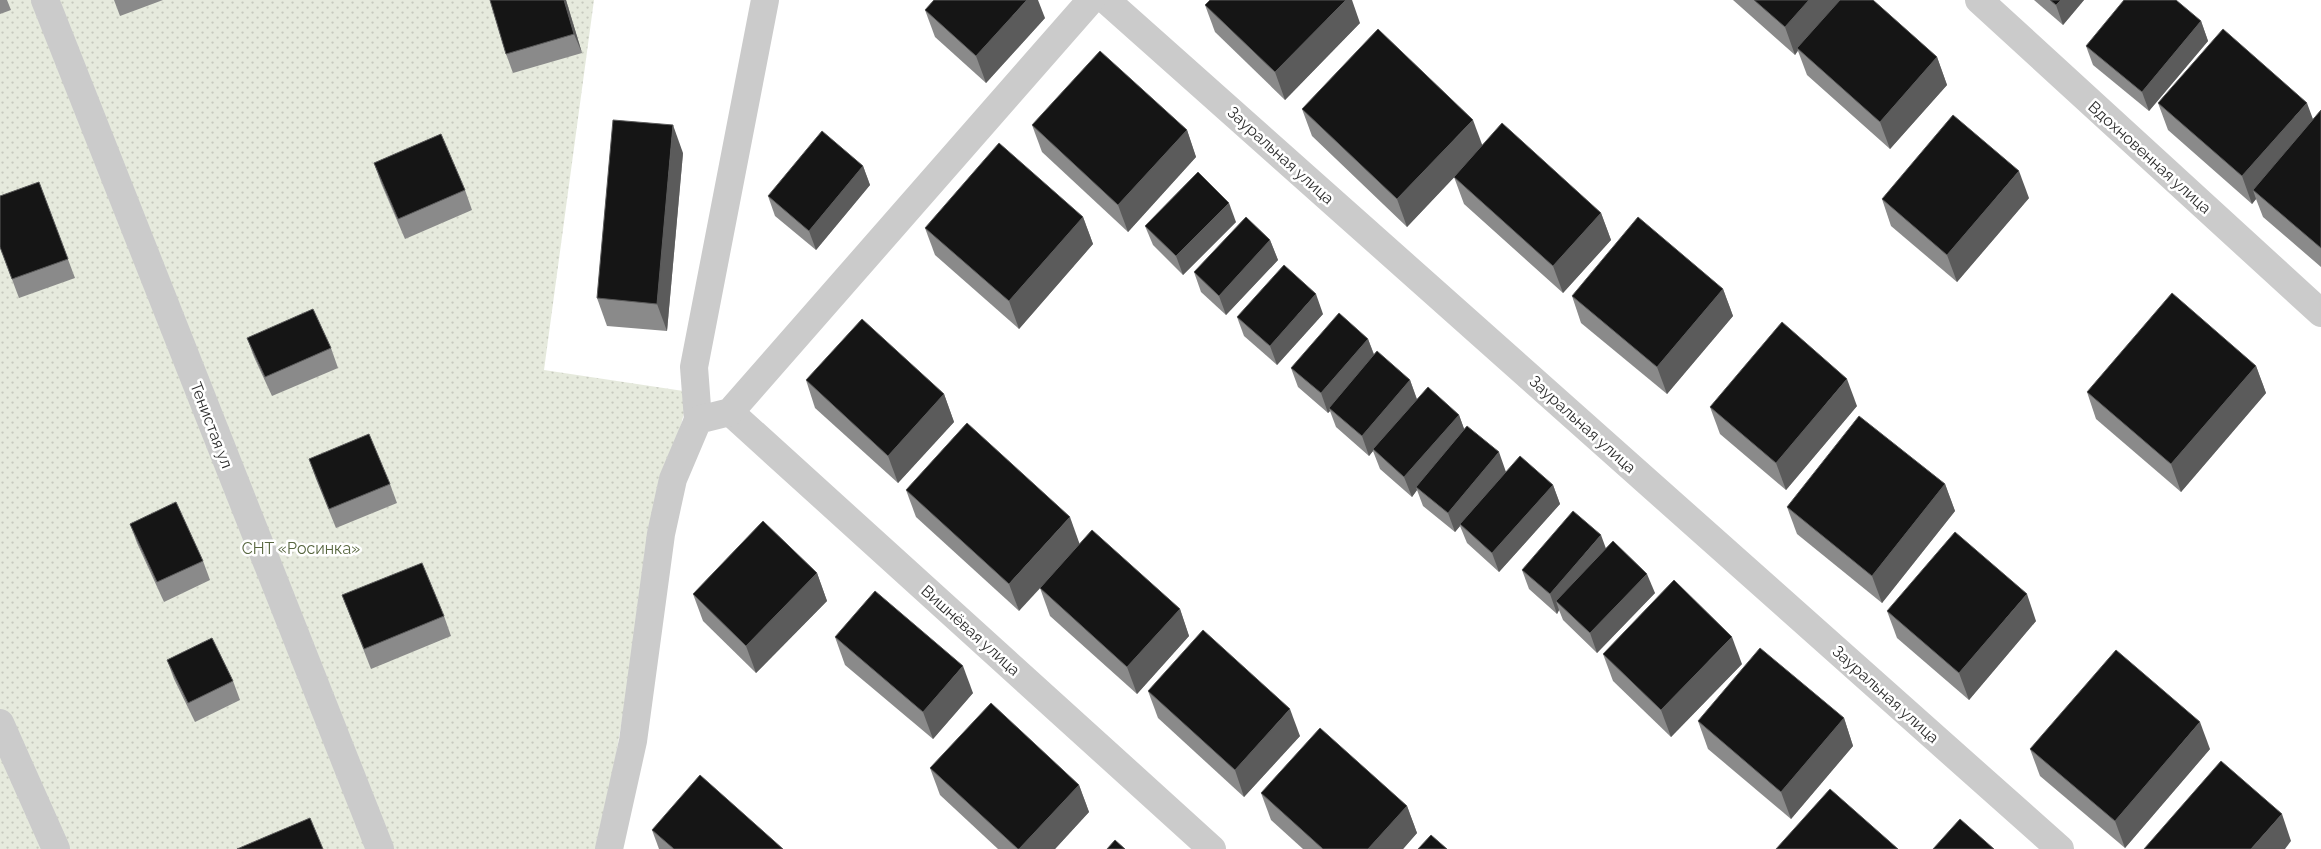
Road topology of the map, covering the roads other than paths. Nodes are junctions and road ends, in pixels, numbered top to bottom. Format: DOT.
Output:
graph roads {
  1 [pos="45,0"];
  2 [pos="765,0"];
  3 [pos="1091,0"];
  4 [pos="1106,0"];
  5 [pos="1979,0"];
  6 [pos="2321,313"];
  7 [pos="730,412"];
  8 [pos="698,420"];
  9 [pos="0,723"];
  10 [pos="56,849"];
  11 [pos="380,849"];
  12 [pos="609,849"];
  13 [pos="1212,849"];
  14 [pos="2060,849"];
  1 -- 11 [label="street, Тенистая ул"];
  2 -- 8 [label="street"];
  3 -- 7 [label="street"];
  4 -- 14 [label="street, Зауральная улица"];
  5 -- 6 [label="street, Вдохновенная улица"];
  7 -- 8 [label="street"];
  7 -- 13 [label="street, Вишнёвая улица"];
  8 -- 12 [label="street"];
  9 -- 10 [label="street"];
}
